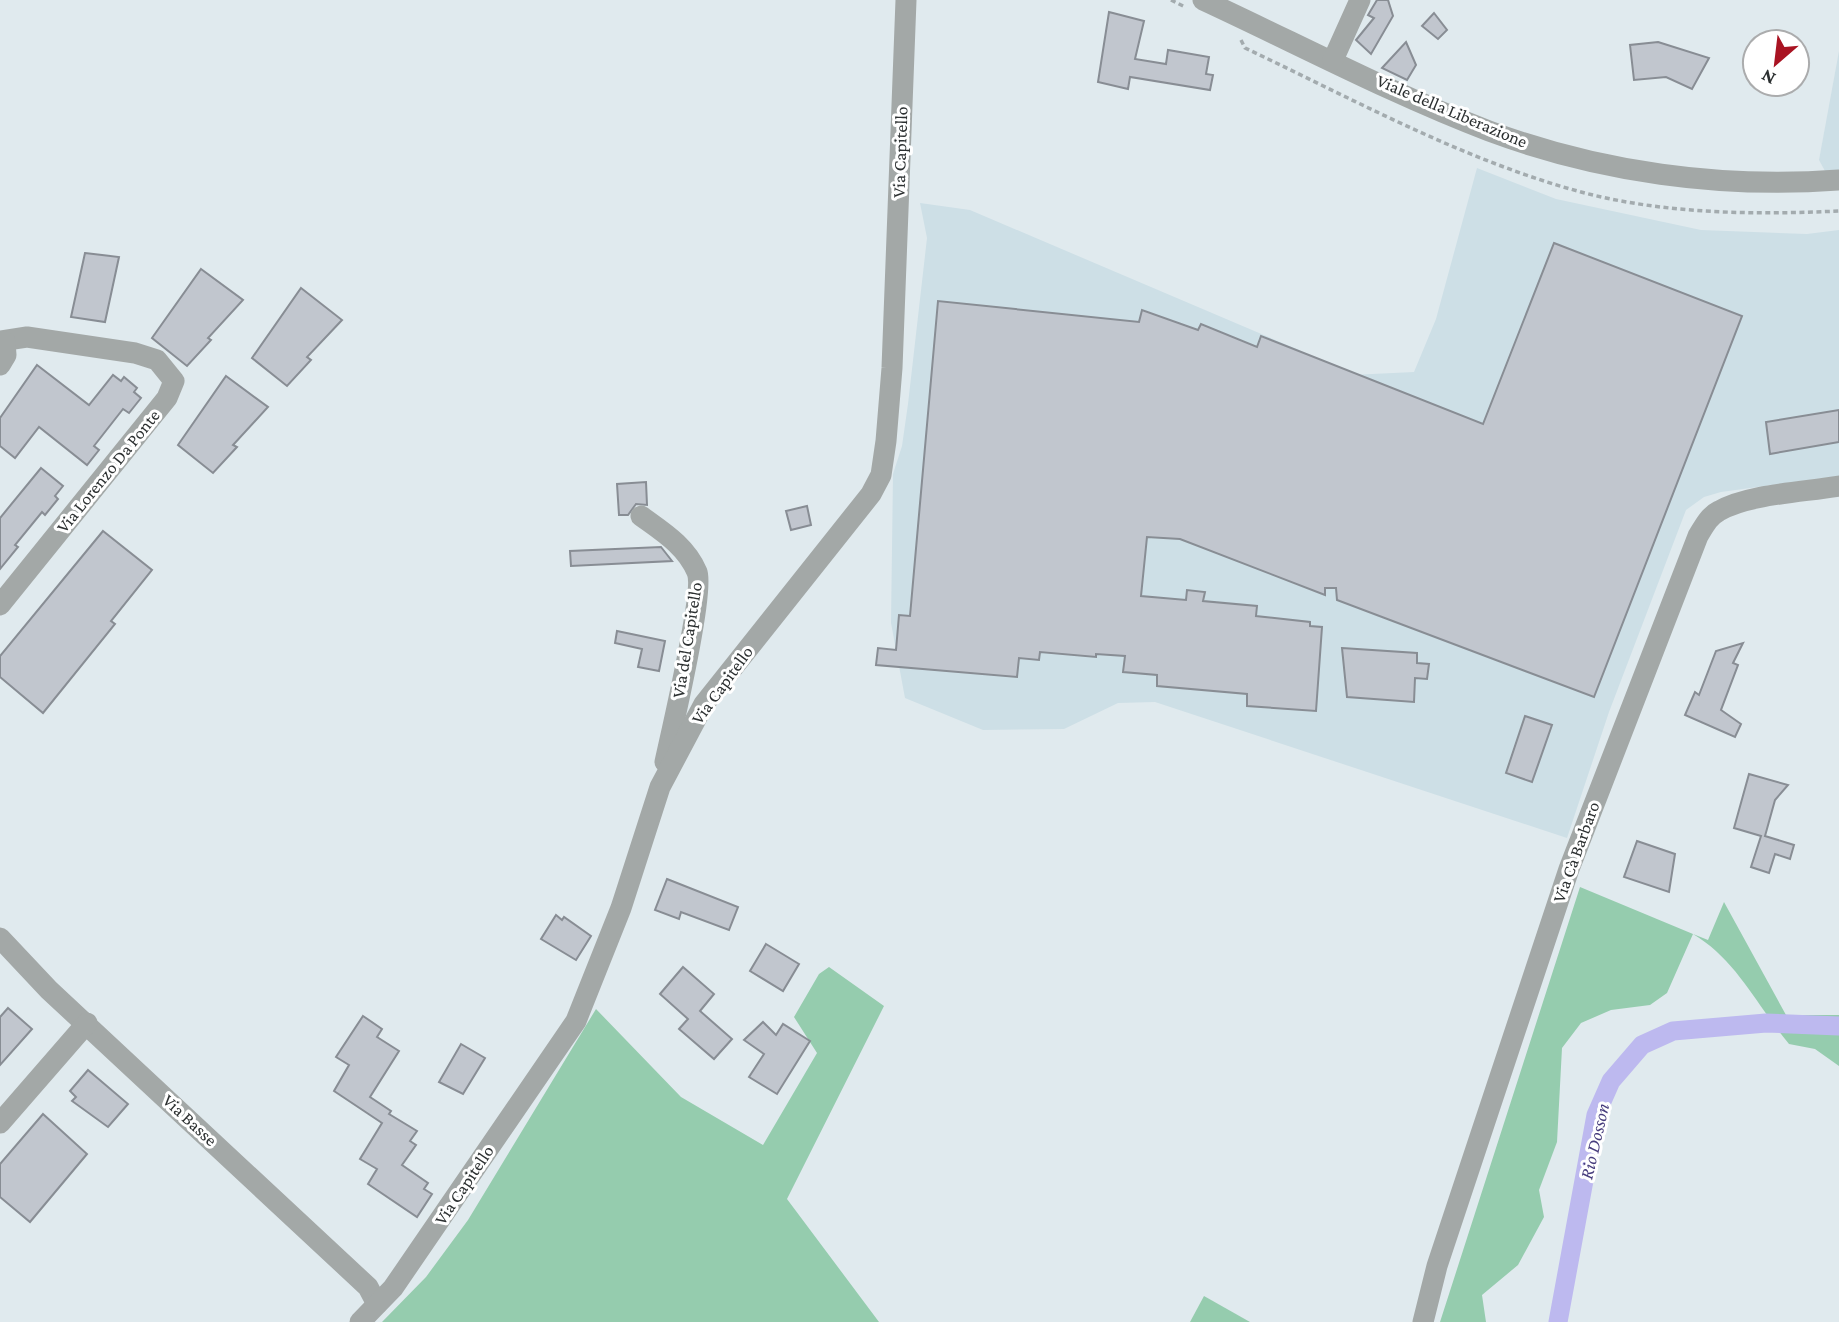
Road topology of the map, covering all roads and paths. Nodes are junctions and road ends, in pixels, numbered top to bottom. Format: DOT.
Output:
graph roads {
  1 [pos="906,0"];
  2 [pos="1203,0"];
  3 [pos="1360,0"];
  4 [pos="1333,60"];
  5 [pos="1839,180"];
  6 [pos="3,341"];
  7 [pos="0,365"];
  8 [pos="1839,486"];
  9 [pos="641,516"];
  10 [pos="0,605"];
  11 [pos="660,786"];
  12 [pos="0,938"];
  13 [pos="87,1023"];
  14 [pos="0,1123"];
  15 [pos="377,1304"];
  16 [pos="360,1322"];
  17 [pos="1423,1322"];
  1 -- 11 [label="street, Via Capitello"];
  2 -- 4 [label="street, Viale della Liberazione"];
  3 -- 4 [label="street"];
  4 -- 5 [label="street, Viale della Liberazione"];
  6 -- 7 [label="street"];
  6 -- 10 [label="street, Via Lorenzo Da Ponte"];
  8 -- 17 [label="street, Via Cà Barbaro"];
  9 -- 11 [label="street, Via del Capitello"];
  11 -- 15 [label="street, Via Capitello"];
  12 -- 13 [label="street, Via Basse"];
  13 -- 14 [label="street"];
  13 -- 15 [label="street, Via Basse"];
  15 -- 16 [label="street, Via Capitello"];
}
